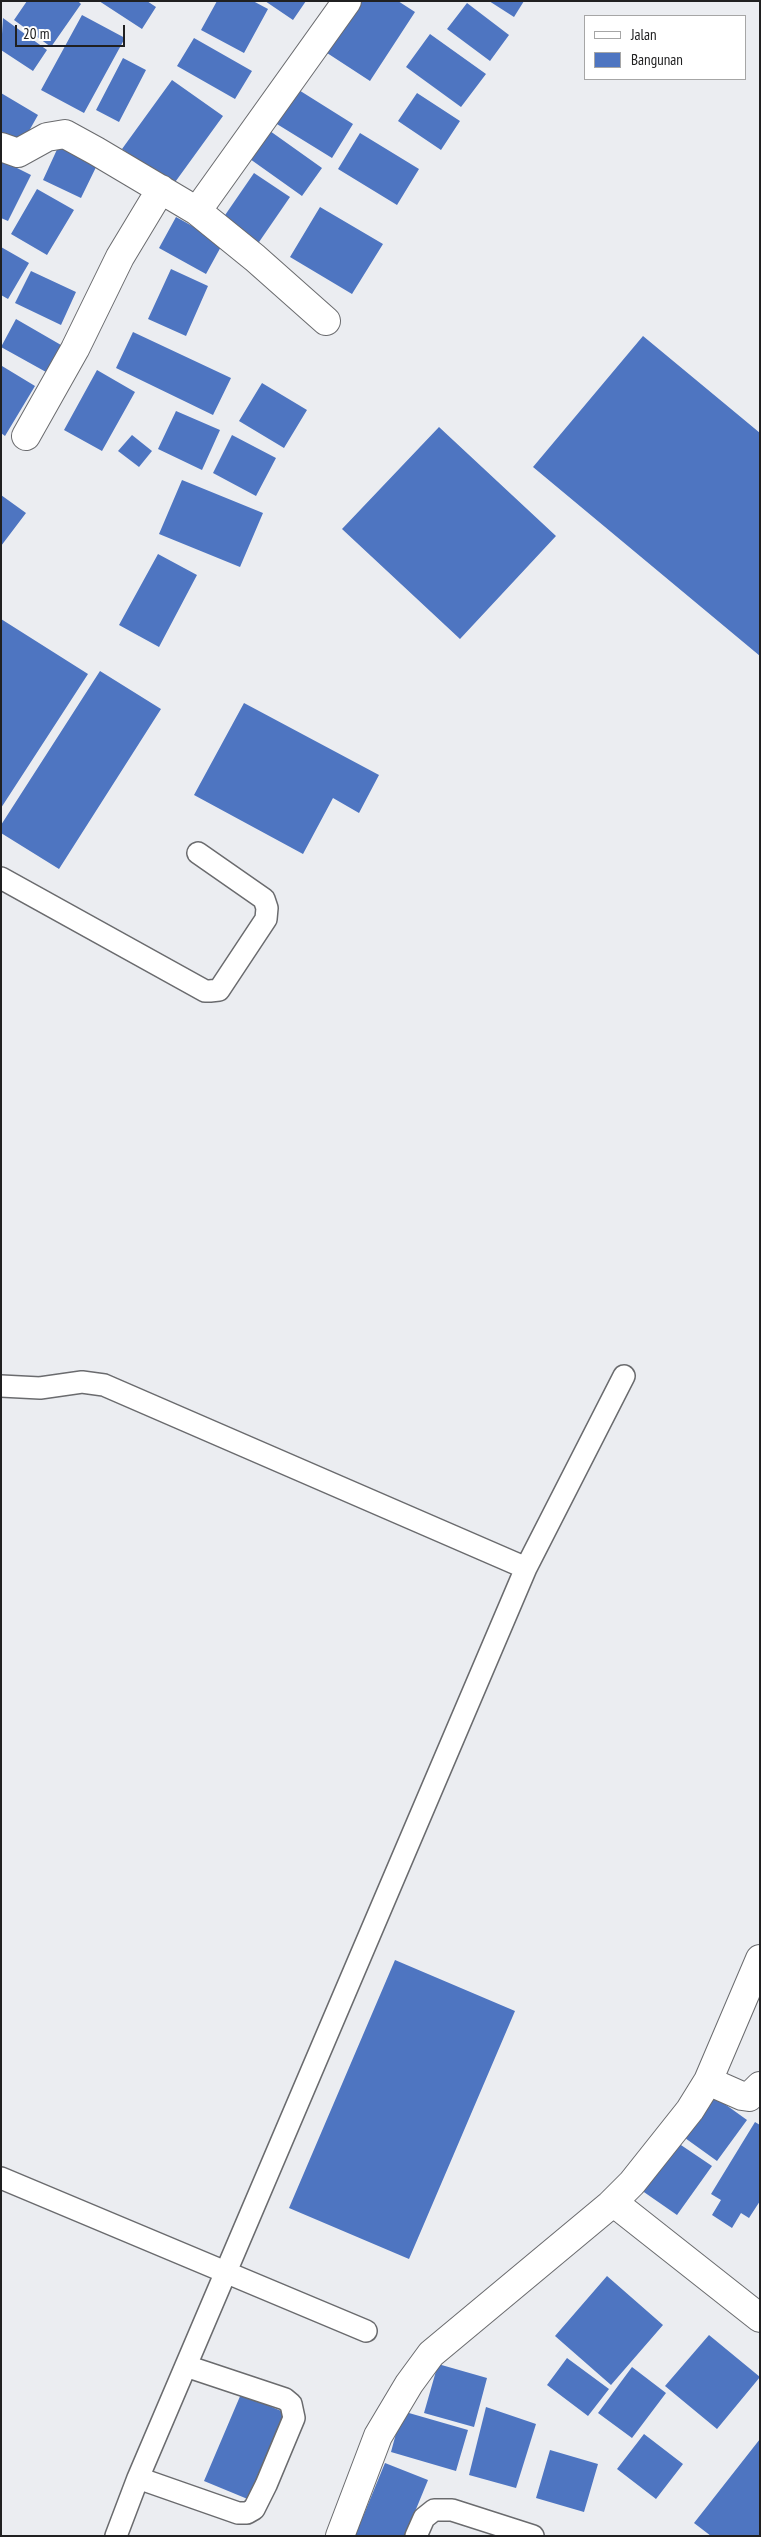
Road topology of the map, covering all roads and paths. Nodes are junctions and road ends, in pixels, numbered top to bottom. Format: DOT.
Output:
graph roads {
  1 [pos="347,1"];
  2 [pos="1,147"];
  3 [pos="160,189"];
  4 [pos="197,211"];
  5 [pos="326,321"];
  6 [pos="26,436"];
  7 [pos="198,854"];
  8 [pos="1,878"];
  9 [pos="624,1376"];
  10 [pos="1,1386"];
  11 [pos="526,1568"];
  12 [pos="757,1976"];
  13 [pos="708,2081"];
  14 [pos="760,2086"];
  15 [pos="1,2178"];
  16 [pos="613,2202"];
  17 [pos="226,2274"];
  18 [pos="760,2318"];
  19 [pos="366,2331"];
  20 [pos="186,2366"];
  21 [pos="138,2478"];
  22 [pos="116,2536"];
  23 [pos="340,2536"];
  24 [pos="416,2536"];
  25 [pos="533,2536"];
  1 -- 4 [label="street"];
  2 -- 3 [label="street"];
  3 -- 4 [label="street"];
  3 -- 6 [label="street"];
  4 -- 5 [label="street"];
  7 -- 8 [label="lane"];
  9 -- 11 [label="lane"];
  10 -- 11 [label="lane"];
  11 -- 17 [label="lane"];
  12 -- 13 [label="street"];
  13 -- 14 [label="street"];
  13 -- 16 [label="street"];
  15 -- 17 [label="lane"];
  16 -- 18 [label="street"];
  16 -- 23 [label="street"];
  17 -- 19 [label="lane"];
  17 -- 20 [label="lane"];
  20 -- 21 [label="lane"];
  20 -- 21 [label="lane"];
  21 -- 22 [label="lane"];
  24 -- 25 [label="lane"];
}
